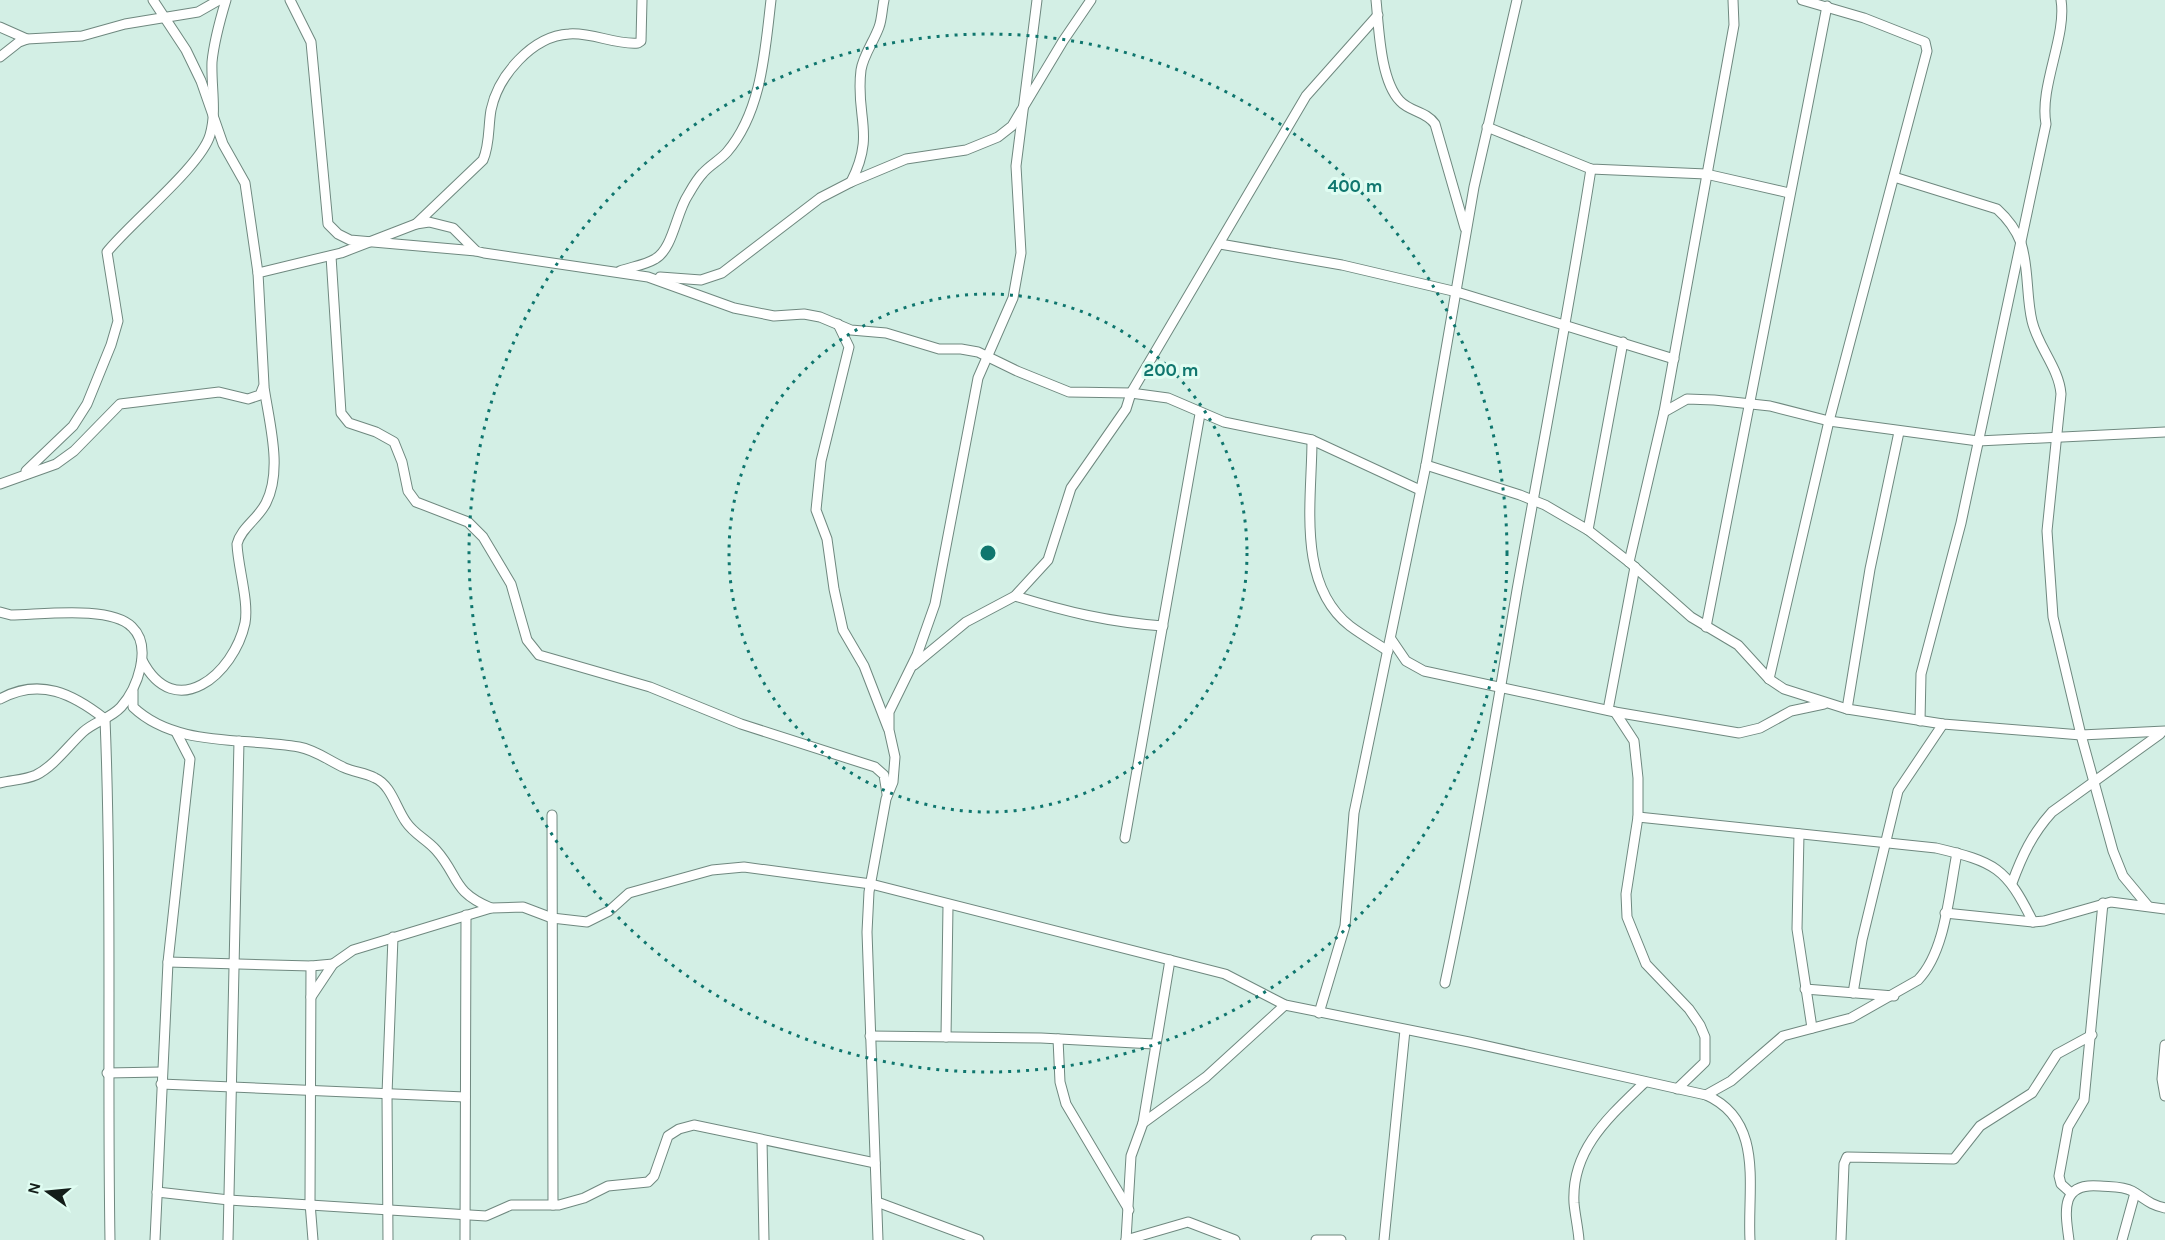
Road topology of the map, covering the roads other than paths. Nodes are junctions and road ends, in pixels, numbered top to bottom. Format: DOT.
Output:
graph roads {
  1 [pos="153,0"];
  2 [pos="219,0"];
  3 [pos="226,0"];
  4 [pos="290,0"];
  5 [pos="642,0"];
  6 [pos="771,0"];
  7 [pos="884,0"];
  8 [pos="1037,0"];
  9 [pos="1091,0"];
  10 [pos="1376,0"];
  11 [pos="1517,0"];
  12 [pos="1733,0"];
  13 [pos="1802,0"];
  14 [pos="2061,0"];
  15 [pos="1827,6"];
  16 [pos="1378,15"];
  17 [pos="165,17"];
  18 [pos="0,27"];
  19 [pos="27,39"];
  20 [pos="0,57"];
  21 [pos="1024,107"];
  22 [pos="214,119"];
  23 [pos="1487,126"];
  24 [pos="1591,169"];
  25 [pos="1706,174"];
  26 [pos="1894,177"];
  27 [pos="851,182"];
  28 [pos="1789,193"];
  29 [pos="416,224"];
  30 [pos="1467,234"];
  31 [pos="369,242"];
  32 [pos="2020,243"];
  33 [pos="1220,244"];
  34 [pos="476,251"];
  35 [pos="331,256"];
  36 [pos="618,272"];
  37 [pos="258,273"];
  38 [pos="648,277"];
  39 [pos="1457,292"];
  40 [pos="837,324"];
  41 [pos="1567,324"];
  42 [pos="1623,342"];
  43 [pos="987,356"];
  44 [pos="1674,359"];
  45 [pos="264,387"];
  46 [pos="1131,393"];
  47 [pos="1751,405"];
  48 [pos="1664,412"];
  49 [pos="1200,414"];
  50 [pos="1829,421"];
  51 [pos="1899,432"];
  52 [pos="2165,432"];
  53 [pos="2056,436"];
  54 [pos="1312,440"];
  55 [pos="1978,441"];
  56 [pos="1426,465"];
  57 [pos="19,476"];
  58 [pos="0,484"];
  59 [pos="1420,490"];
  60 [pos="1534,500"];
  61 [pos="1588,530"];
  62 [pos="1632,564"];
  63 [pos="1015,596"];
  64 [pos="0,612"];
  65 [pos="1162,626"];
  66 [pos="1706,627"];
  67 [pos="1391,639"];
  68 [pos="1388,651"];
  69 [pos="142,660"];
  70 [pos="910,668"];
  71 [pos="1769,679"];
  72 [pos="1502,686"];
  73 [pos="132,691"];
  74 [pos="0,699"];
  75 [pos="1826,704"];
  76 [pos="1846,709"];
  77 [pos="1612,711"];
  78 [pos="105,719"];
  79 [pos="1920,721"];
  80 [pos="1943,724"];
  81 [pos="889,730"];
  82 [pos="176,732"];
  83 [pos="2163,732"];
  84 [pos="2081,735"];
  85 [pos="239,741"];
  86 [pos="0,783"];
  87 [pos="2094,783"];
  88 [pos="886,799"];
  89 [pos="552,815"];
  90 [pos="1638,817"];
  91 [pos="1798,834"];
  92 [pos="1125,838"];
  93 [pos="1886,843"];
  94 [pos="1957,853"];
  95 [pos="2012,883"];
  96 [pos="871,885"];
  97 [pos="2103,903"];
  98 [pos="948,906"];
  99 [pos="2148,906"];
  100 [pos="491,908"];
  101 [pos="2165,909"];
  102 [pos="1945,913"];
  103 [pos="466,915"];
  104 [pos="552,918"];
  105 [pos="2033,922"];
  106 [pos="393,937"];
  107 [pos="1170,960"];
  108 [pos="168,962"];
  109 [pos="233,963"];
  110 [pos="333,964"];
  111 [pos="311,966"];
  112 [pos="1445,983"];
  113 [pos="1805,989"];
  114 [pos="1853,993"];
  115 [pos="1894,996"];
  116 [pos="311,997"];
  117 [pos="1285,1005"];
  118 [pos="1318,1013"];
  119 [pos="1812,1028"];
  120 [pos="1405,1030"];
  121 [pos="2092,1035"];
  122 [pos="870,1036"];
  123 [pos="946,1036"];
  124 [pos="1058,1039"];
  125 [pos="1154,1044"];
  126 [pos="2165,1045"];
  127 [pos="161,1072"];
  128 [pos="107,1073"];
  129 [pos="1645,1082"];
  130 [pos="161,1084"];
  131 [pos="231,1087"];
  132 [pos="1677,1089"];
  133 [pos="311,1090"];
  134 [pos="387,1094"];
  135 [pos="1706,1095"];
  136 [pos="2165,1095"];
  137 [pos="465,1097"];
  138 [pos="1143,1123"];
  139 [pos="762,1140"];
  140 [pos="875,1163"];
  141 [pos="157,1192"];
  142 [pos="2135,1193"];
  143 [pos="2071,1194"];
  144 [pos="229,1200"];
  145 [pos="877,1202"];
  146 [pos="310,1203"];
  147 [pos="553,1205"];
  148 [pos="2165,1208"];
  149 [pos="388,1209"];
  150 [pos="1129,1210"];
  151 [pos="465,1213"];
  152 [pos="110,1240"];
  153 [pos="155,1240"];
  154 [pos="228,1240"];
  155 [pos="313,1240"];
  156 [pos="388,1240"];
  157 [pos="465,1240"];
  158 [pos="764,1240"];
  159 [pos="878,1240"];
  160 [pos="979,1240"];
  161 [pos="1126,1240"];
  162 [pos="1235,1240"];
  163 [pos="1316,1240"];
  164 [pos="1341,1240"];
  165 [pos="1384,1240"];
  166 [pos="1579,1240"];
  167 [pos="1750,1240"];
  168 [pos="1841,1240"];
  169 [pos="2069,1240"];
  170 [pos="2122,1240"];
  1 -- 17 [label="street"];
  2 -- 17 [label="street"];
  3 -- 22 [label="street"];
  4 -- 31 [label="street"];
  5 -- 29 [label="street"];
  6 -- 36 [label="street"];
  7 -- 27 [label="street"];
  8 -- 21 [label="street"];
  9 -- 21 [label="street"];
  10 -- 16 [label="street"];
  11 -- 23 [label="street"];
  12 -- 25 [label="street"];
  13 -- 15 [label="street"];
  14 -- 32 [label="street"];
  15 -- 26 [label="street"];
  15 -- 28 [label="street"];
  16 -- 30 [label="street"];
  16 -- 33 [label="street"];
  17 -- 19 [label="street"];
  17 -- 22 [label="street"];
  18 -- 19 [label="street"];
  19 -- 20 [label="street"];
  21 -- 27 [label="street"];
  21 -- 43 [label="street"];
  22 -- 37 [label="street"];
  22 -- 57 [label="street"];
  23 -- 24 [label="street"];
  23 -- 30 [label="street"];
  24 -- 25 [label="street"];
  24 -- 41 [label="street"];
  25 -- 28 [label="street"];
  25 -- 44 [label="street"];
  26 -- 32 [label="street"];
  26 -- 50 [label="street"];
  27 -- 38 [label="street"];
  28 -- 47 [label="street"];
  29 -- 31 [label="street"];
  29 -- 34 [label="street"];
  30 -- 39 [label="street"];
  31 -- 34 [label="street"];
  31 -- 35 [label="street"];
  32 -- 53 [label="street"];
  32 -- 55 [label="street"];
  33 -- 39 [label="street"];
  33 -- 46 [label="street"];
  34 -- 36 [label="street"];
  35 -- 37 [label="street"];
  35 -- 88 [label="street"];
  36 -- 38 [label="street"];
  37 -- 45 [label="street"];
  38 -- 40 [label="street"];
  39 -- 41 [label="street"];
  39 -- 56 [label="street"];
  40 -- 43 [label="street"];
  40 -- 81 [label="street"];
  41 -- 42 [label="street"];
  41 -- 60 [label="street"];
  42 -- 44 [label="street"];
  42 -- 61 [label="street"];
  43 -- 46 [label="street"];
  43 -- 70 [label="street"];
  44 -- 48 [label="street"];
  45 -- 57 [label="street"];
  45 -- 69 [label="street"];
  46 -- 49 [label="street"];
  46 -- 63 [label="street"];
  47 -- 48 [label="street"];
  47 -- 50 [label="street"];
  47 -- 66 [label="street"];
  48 -- 62 [label="street"];
  49 -- 54 [label="street"];
  49 -- 65 [label="street"];
  50 -- 51 [label="street"];
  50 -- 71 [label="street"];
  51 -- 55 [label="street"];
  51 -- 76 [label="street"];
  52 -- 53 [label="street"];
  53 -- 55 [label="street"];
  53 -- 84 [label="street"];
  54 -- 59 [label="street"];
  54 -- 68 [label="street"];
  55 -- 79 [label="street"];
  56 -- 59 [label="street"];
  56 -- 60 [label="street"];
  57 -- 58 [label="street"];
  59 -- 67 [label="street"];
  60 -- 61 [label="street"];
  60 -- 72 [label="street"];
  61 -- 62 [label="street"];
  62 -- 66 [label="street"];
  62 -- 77 [label="street"];
  63 -- 65 [label="street"];
  63 -- 70 [label="street"];
  64 -- 69 [label="street"];
  65 -- 92 [label="street"];
  66 -- 71 [label="street"];
  67 -- 68 [label="street"];
  67 -- 72 [label="street"];
  68 -- 118 [label="street"];
  69 -- 73 [label="street"];
  70 -- 81 [label="street"];
  71 -- 75 [label="street"];
  72 -- 77 [label="street"];
  72 -- 112 [label="street"];
  73 -- 78 [label="street"];
  73 -- 82 [label="street"];
  74 -- 78 [label="street"];
  75 -- 76 [label="street"];
  75 -- 77 [label="street"];
  76 -- 79 [label="street"];
  77 -- 90 [label="street"];
  78 -- 86 [label="street"];
  78 -- 128 [label="street"];
  79 -- 80 [label="street"];
  80 -- 84 [label="street"];
  80 -- 93 [label="street"];
  81 -- 88 [label="street"];
  82 -- 85 [label="street"];
  82 -- 108 [label="street"];
  83 -- 84 [label="street"];
  83 -- 87 [label="street"];
  84 -- 87 [label="street"];
  85 -- 100 [label="street"];
  85 -- 109 [label="street"];
  87 -- 95 [label="street"];
  87 -- 99 [label="street"];
  88 -- 96 [label="street"];
  89 -- 104 [label="street"];
  90 -- 91 [label="street"];
  90 -- 132 [label="street"];
  91 -- 93 [label="street"];
  91 -- 113 [label="street"];
  93 -- 94 [label="street"];
  93 -- 114 [label="street"];
  94 -- 95 [label="street"];
  94 -- 102 [label="street"];
  95 -- 105 [label="street"];
  96 -- 98 [label="street"];
  96 -- 104 [label="street"];
  96 -- 122 [label="street"];
  97 -- 99 [label="street"];
  97 -- 105 [label="street"];
  97 -- 121 [label="street"];
  98 -- 107 [label="street"];
  98 -- 123 [label="street"];
  99 -- 101 [label="street"];
  100 -- 103 [label="street"];
  100 -- 104 [label="street"];
  102 -- 105 [label="street"];
  102 -- 115 [label="street"];
  103 -- 106 [label="street"];
  103 -- 137 [label="street"];
  104 -- 147 [label="street"];
  106 -- 110 [label="street"];
  106 -- 134 [label="street"];
  107 -- 117 [label="street"];
  107 -- 125 [label="street"];
  108 -- 109 [label="street"];
  108 -- 127 [label="street"];
  109 -- 111 [label="street"];
  109 -- 131 [label="street"];
  110 -- 111 [label="street"];
  110 -- 116 [label="street"];
  111 -- 116 [label="street"];
  113 -- 114 [label="street"];
  113 -- 119 [label="street"];
  114 -- 115 [label="street"];
  115 -- 119 [label="street"];
  116 -- 133 [label="street"];
  117 -- 118 [label="street"];
  117 -- 138 [label="street"];
  118 -- 120 [label="street"];
  119 -- 135 [label="street"];
  120 -- 129 [label="street"];
  120 -- 165 [label="street"];
  121 -- 143 [label="street"];
  121 -- 168 [label="street"];
  122 -- 123 [label="street"];
  122 -- 140 [label="street"];
  123 -- 124 [label="street"];
  124 -- 125 [label="street"];
  124 -- 150 [label="street"];
  125 -- 138 [label="street"];
  126 -- 136 [label="street"];
  127 -- 128 [label="street"];
  127 -- 130 [label="street"];
  128 -- 152 [label="street"];
  129 -- 132 [label="street"];
  129 -- 166 [label="street"];
  130 -- 131 [label="street"];
  130 -- 141 [label="street"];
  131 -- 133 [label="street"];
  131 -- 144 [label="street"];
  132 -- 135 [label="street"];
  133 -- 134 [label="street"];
  133 -- 146 [label="street"];
  134 -- 137 [label="street"];
  134 -- 149 [label="street"];
  135 -- 167 [label="street"];
  137 -- 151 [label="street"];
  138 -- 150 [label="street"];
  139 -- 140 [label="street"];
  139 -- 147 [label="street"];
  139 -- 158 [label="street"];
  140 -- 145 [label="street"];
  141 -- 144 [label="street"];
  141 -- 153 [label="street"];
  142 -- 143 [label="street"];
  142 -- 148 [label="street"];
  142 -- 170 [label="street"];
  143 -- 169 [label="street"];
  144 -- 146 [label="street"];
  144 -- 154 [label="street"];
  145 -- 159 [label="street"];
  145 -- 160 [label="street"];
  146 -- 149 [label="street"];
  146 -- 155 [label="street"];
  147 -- 151 [label="street"];
  149 -- 151 [label="street"];
  149 -- 156 [label="street"];
  150 -- 161 [label="street"];
  151 -- 157 [label="street"];
  161 -- 162 [label="street"];
  163 -- 164 [label="street"];
}
